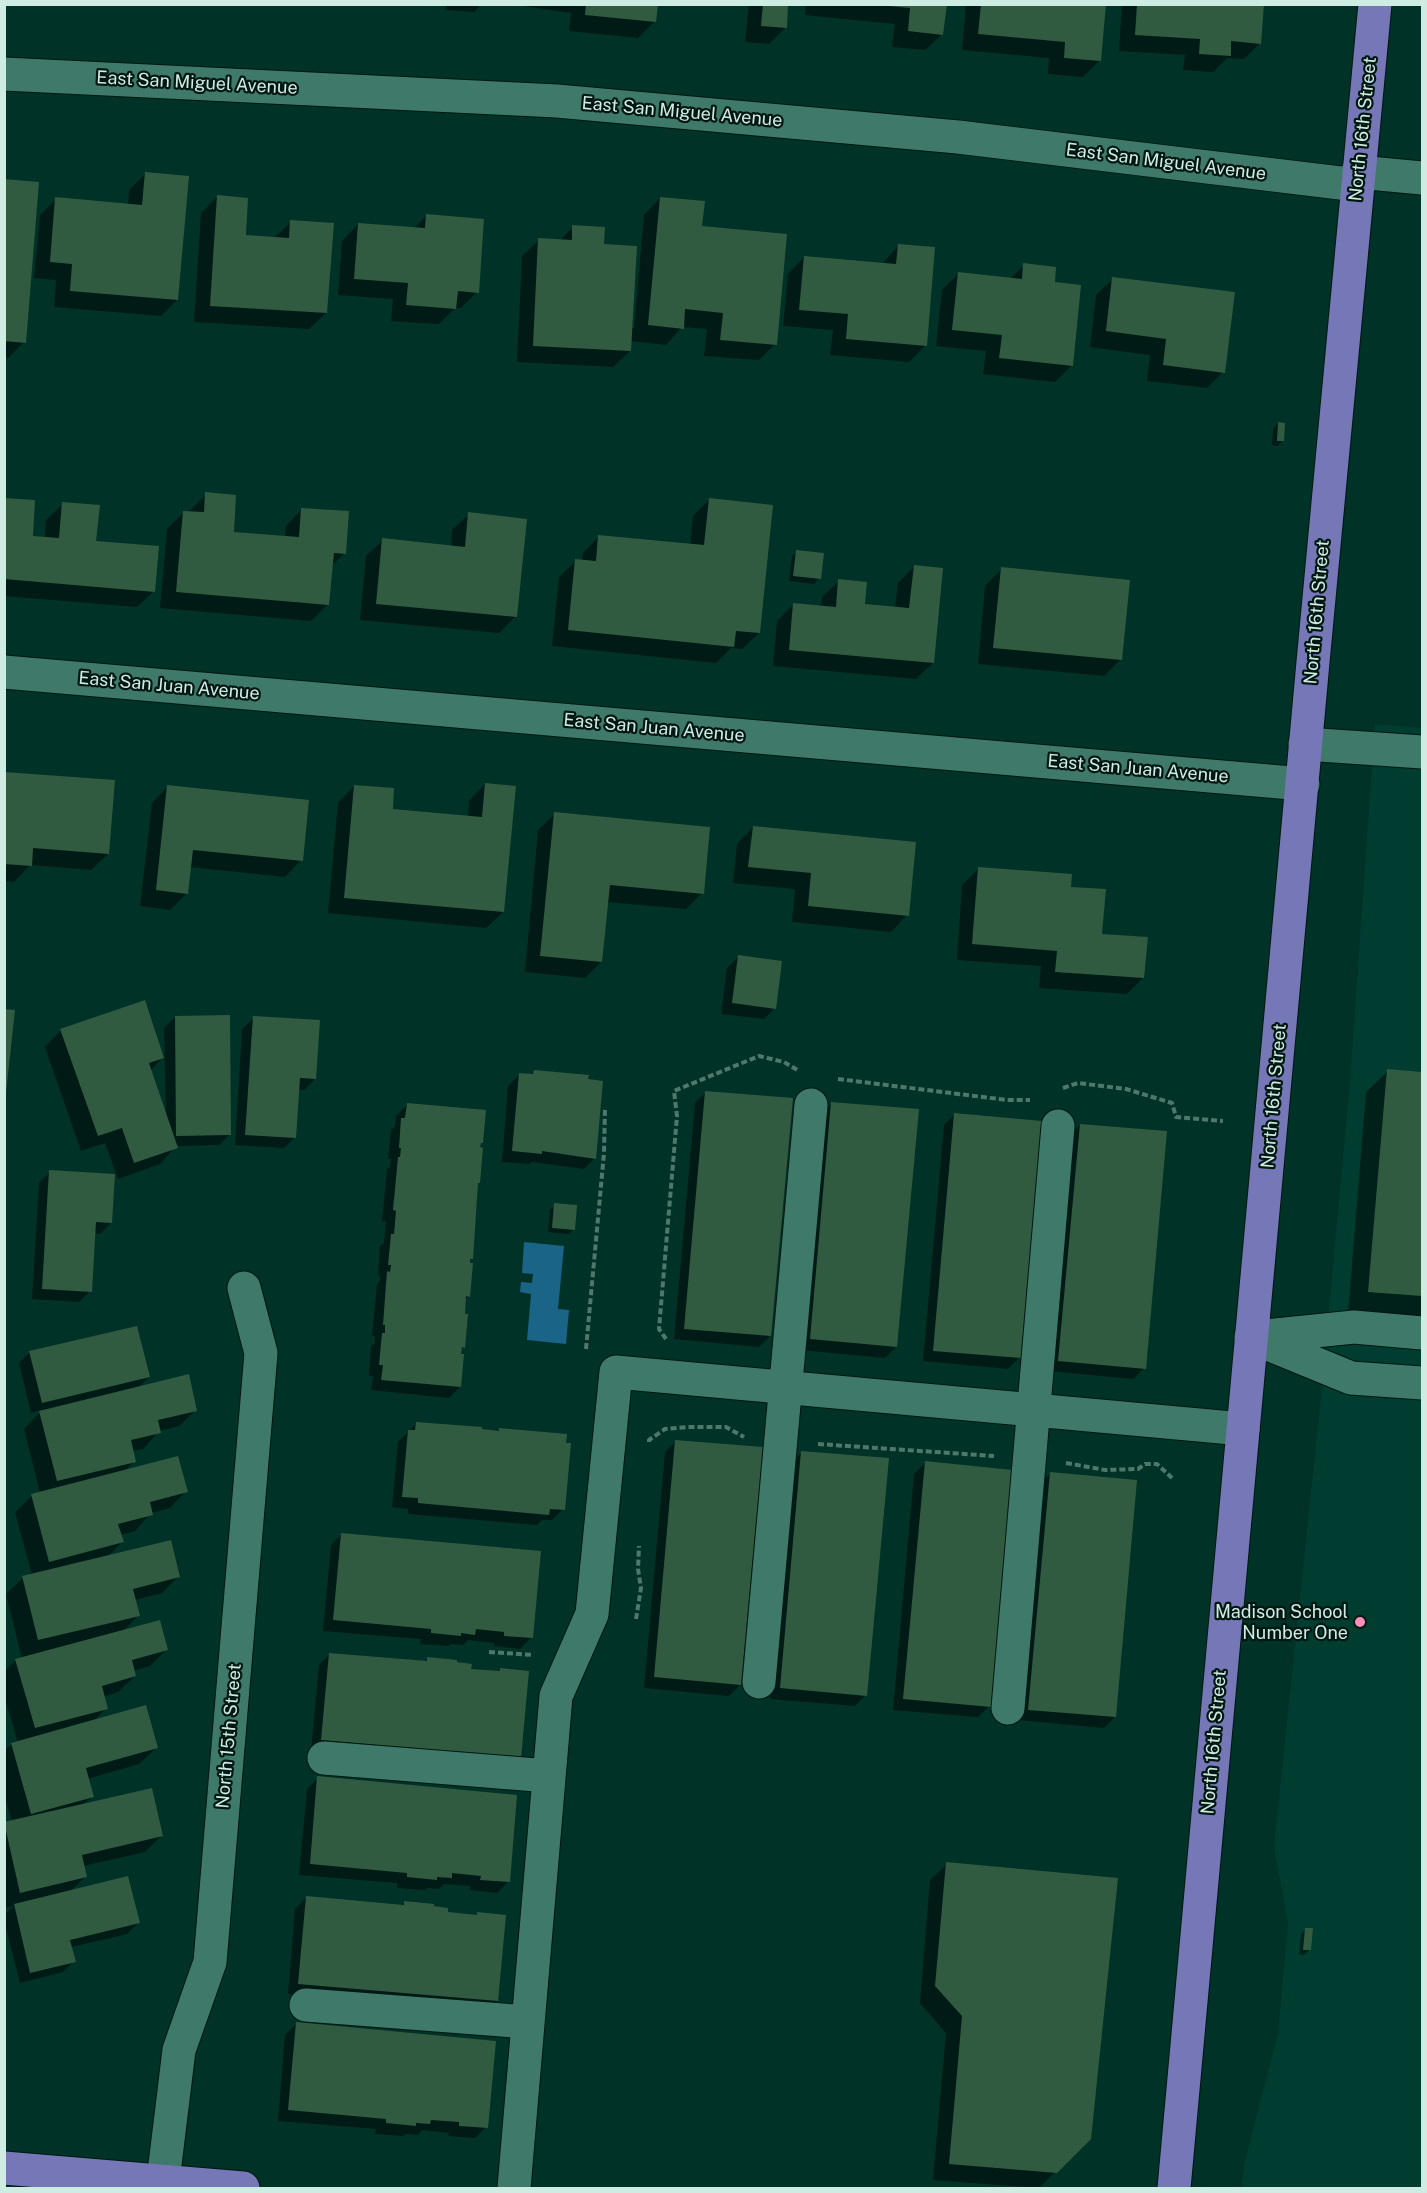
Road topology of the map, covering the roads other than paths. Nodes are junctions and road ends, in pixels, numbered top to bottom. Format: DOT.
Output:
graph roads {
  1 [pos="1375,4"];
  2 [pos="4,74"];
  3 [pos="1358,178"];
  4 [pos="1422,178"];
  5 [pos="4,672"];
  6 [pos="1305,744"];
  7 [pos="1422,752"];
  8 [pos="1303,784"];
  9 [pos="809,1090"];
  10 [pos="1048,1113"];
  11 [pos="244,1288"];
  12 [pos="1422,1333"];
  13 [pos="1251,1337"];
  14 [pos="1422,1383"];
  15 [pos="786,1388"];
  16 [pos="1034,1410"];
  17 [pos="1243,1429"];
  18 [pos="759,1682"];
  19 [pos="1008,1708"];
  20 [pos="324,1758"];
  21 [pos="549,1776"];
  22 [pos="306,2005"];
  23 [pos="528,2022"];
  24 [pos="4,2168"];
  25 [pos="163,2181"];
  26 [pos="243,2188"];
  27 [pos="514,2188"];
  28 [pos="1174,2188"];
  1 -- 3 [label="main road, North 16th Street"];
  2 -- 3 [label="street, East San Miguel Avenue"];
  3 -- 4 [label="street, East San Miguel Avenue"];
  3 -- 6 [label="main road, North 16th Street"];
  5 -- 8 [label="street, East San Juan Avenue"];
  6 -- 7 [label="street"];
  6 -- 8 [label="main road, North 16th Street"];
  8 -- 13 [label="main road, North 16th Street"];
  9 -- 15 [label="street"];
  10 -- 16 [label="street"];
  11 -- 25 [label="street, North 15th Street"];
  12 -- 13 [label="street"];
  13 -- 14 [label="street"];
  13 -- 17 [label="main road, North 16th Street"];
  15 -- 16 [label="street"];
  15 -- 18 [label="street"];
  15 -- 21 [label="street"];
  16 -- 17 [label="street"];
  16 -- 19 [label="street"];
  17 -- 28 [label="main road, North 16th Street"];
  20 -- 21 [label="street"];
  21 -- 23 [label="street"];
  22 -- 23 [label="street"];
  23 -- 27 [label="street"];
  24 -- 25 [label="main road"];
  25 -- 26 [label="main road"];
}
